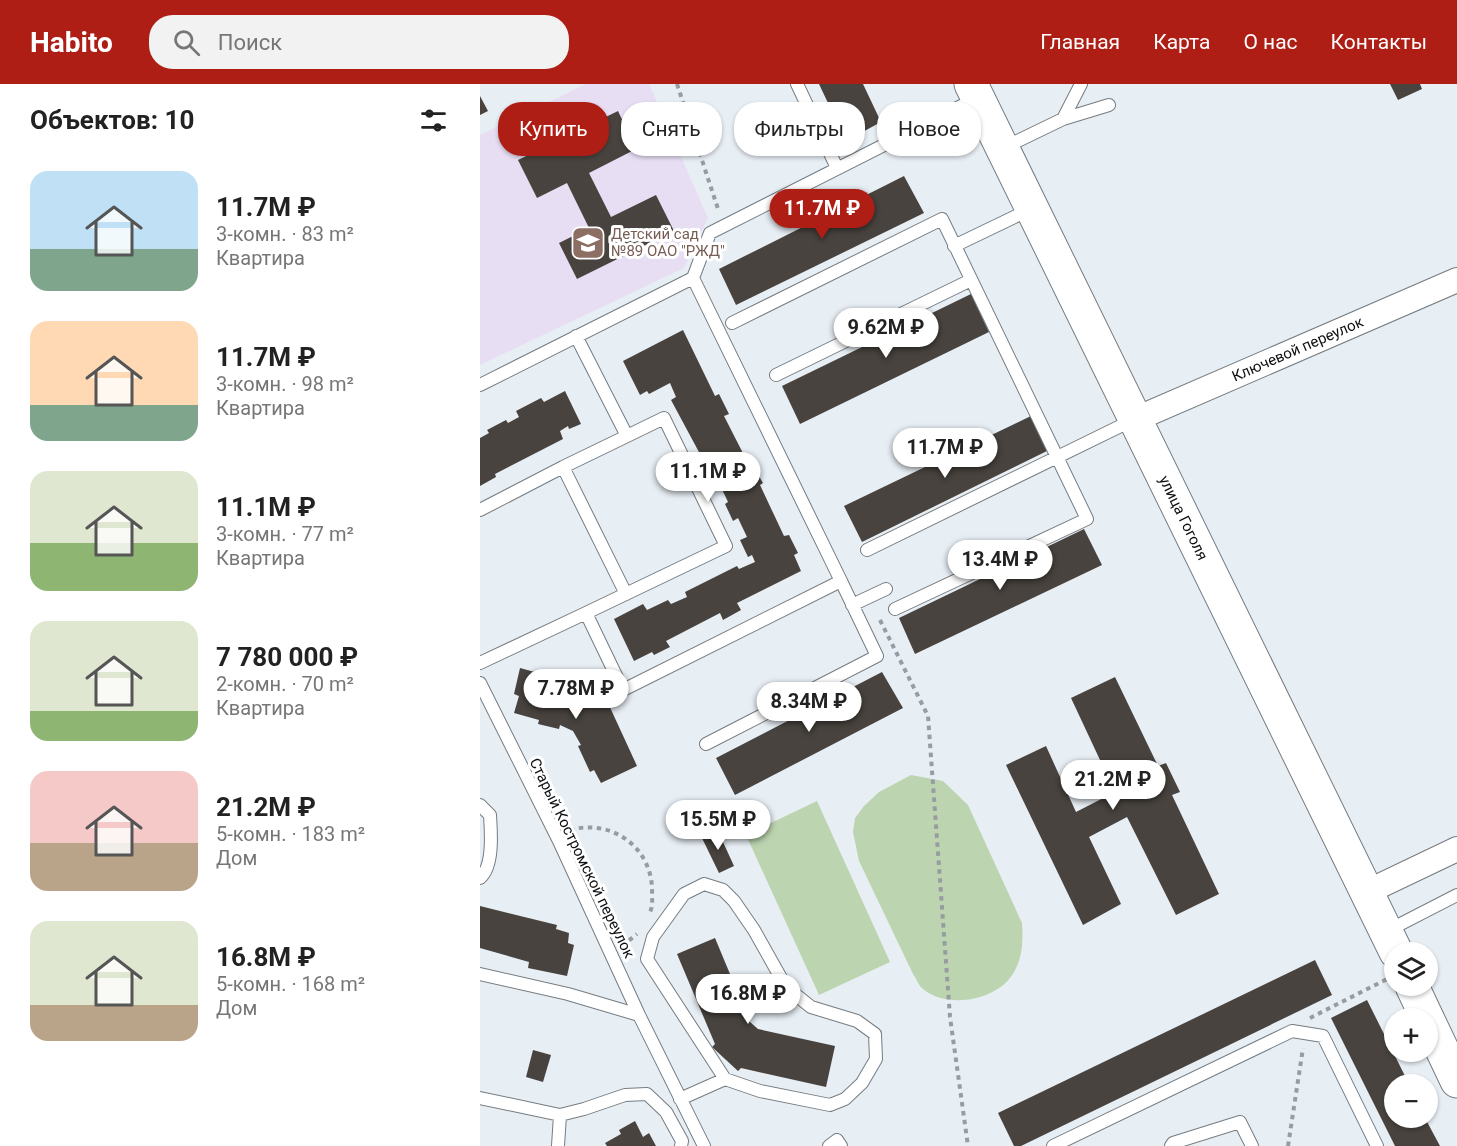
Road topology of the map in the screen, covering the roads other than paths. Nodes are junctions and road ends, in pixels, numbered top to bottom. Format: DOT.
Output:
graph roads {
  1 [pos="797,84"];
  2 [pos="1081,84"];
  3 [pos="974,91"];
  4 [pos="1109,105"];
  5 [pos="1063,119"];
  6 [pos="1003,148"];
  7 [pos="837,168"];
  8 [pos="1032,209"];
  9 [pos="954,246"];
  10 [pos="693,278"];
  11 [pos="971,280"];
  12 [pos="1457,280"];
  13 [pos="732,323"];
  14 [pos="576,336"];
  15 [pos="776,375"];
  16 [pos="480,385"];
  17 [pos="1136,419"];
  18 [pos="627,436"];
  19 [pos="1057,457"];
  20 [pos="563,467"];
  21 [pos="480,510"];
  22 [pos="867,550"];
  23 [pos="841,581"];
  24 [pos="886,589"];
  25 [pos="626,594"];
  26 [pos="852,605"];
  27 [pos="895,609"];
  28 [pos="586,613"];
  29 [pos="480,663"];
  30 [pos="480,683"];
  31 [pos="706,744"];
  32 [pos="480,805"];
  33 [pos="1457,849"];
  34 [pos="480,878"];
  35 [pos="1367,892"];
  36 [pos="1457,895"];
  37 [pos="1391,942"];
  38 [pos="480,974"];
  39 [pos="639,1015"];
  40 [pos="1438,1040"];
  41 [pos="725,1079"];
  42 [pos="1457,1081"];
  43 [pos="480,1098"];
  44 [pos="680,1099"];
  45 [pos="560,1115"];
  46 [pos="558,1146"];
  47 [pos="681,1146"];
  48 [pos="704,1146"];
  49 [pos="828,1146"];
  50 [pos="841,1146"];
  51 [pos="1053,1146"];
  52 [pos="1171,1146"];
  53 [pos="1251,1146"];
  54 [pos="1377,1146"];
  1 -- 7 [label="lane"];
  2 -- 5 [label="lane"];
  3 -- 6 [label="street, улица Гоголя"];
  3 -- 7 [label="lane"];
  4 -- 5 [label="lane"];
  5 -- 6 [label="lane"];
  6 -- 8 [label="street, улица Гоголя"];
  7 -- 10 [label="lane"];
  8 -- 9 [label="lane"];
  8 -- 17 [label="street, улица Гоголя"];
  9 -- 11 [label="lane"];
  9 -- 13 [label="lane"];
  10 -- 14 [label="lane"];
  10 -- 23 [label="lane"];
  11 -- 15 [label="lane"];
  11 -- 19 [label="lane"];
  12 -- 17 [label="street, Ключевой переулок"];
  14 -- 16 [label="lane"];
  14 -- 18 [label="lane"];
  17 -- 19 [label="lane"];
  17 -- 35 [label="street, улица Гоголя"];
  18 -- 20 [label="lane"];
  18 -- 25 [label="lane"];
  19 -- 22 [label="lane"];
  19 -- 27 [label="lane"];
  20 -- 21 [label="lane"];
  20 -- 25 [label="lane"];
  23 -- 26 [label="lane"];
  23 -- 28 [label="lane"];
  24 -- 26 [label="lane"];
  25 -- 28 [label="lane"];
  26 -- 31 [label="lane"];
  28 -- 29 [label="lane"];
  30 -- 39 [label="lane, Старый Костромской переулок"];
  32 -- 34 [label="lane"];
  33 -- 35 [label="street"];
  35 -- 37 [label="street, улица Гоголя"];
  36 -- 37 [label="lane"];
  38 -- 39 [label="lane"];
  39 -- 44 [label="lane, Старый Костромской переулок"];
  40 -- 42 [label="street"];
  41 -- 41 [label="lane"];
  41 -- 44 [label="lane"];
  43 -- 45 [label="lane"];
  44 -- 48 [label="lane, Старый Костромской переулок"];
  45 -- 46 [label="lane"];
  45 -- 47 [label="lane"];
  49 -- 50 [label="lane"];
  51 -- 54 [label="lane"];
  52 -- 53 [label="lane"];
}
